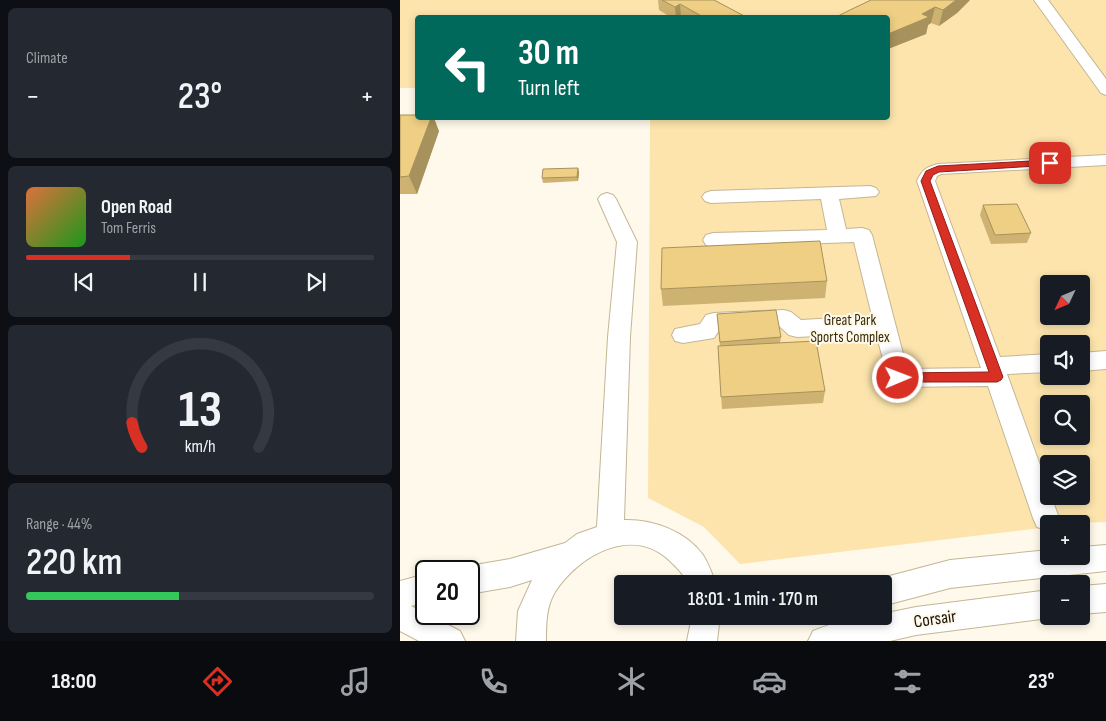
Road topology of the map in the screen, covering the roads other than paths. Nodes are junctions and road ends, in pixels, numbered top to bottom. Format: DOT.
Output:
graph roads {
  1 [pos="1042,0"];
  2 [pos="1106,90"];
  3 [pos="1106,160"];
  4 [pos="870,192"];
  5 [pos="829,193"];
  6 [pos="711,197"];
  7 [pos="607,199"];
  8 [pos="838,236"];
  9 [pos="712,240"];
  10 [pos="884,324"];
  11 [pos="683,335"];
  12 [pos="1106,360"];
  13 [pos="1090,361"];
  14 [pos="1040,364"];
  15 [pos="995,371"];
  16 [pos="1045,515"];
  17 [pos="610,534"];
  18 [pos="567,556"];
  19 [pos="1106,558"];
  20 [pos="698,575"];
  21 [pos="480,578"];
  22 [pos="892,589"];
  23 [pos="415,591"];
  24 [pos="400,595"];
  25 [pos="1106,598"];
  26 [pos="1090,599"];
  27 [pos="1040,605"];
  28 [pos="400,616"];
  29 [pos="705,625"];
  30 [pos="450,641"];
  31 [pos="531,641"];
  32 [pos="702,641"];
  33 [pos="823,641"];
  1 -- 2 [label="street"];
  3 -- 15 [label="street"];
  4 -- 5 [label="street"];
  5 -- 6 [label="street"];
  5 -- 8 [label="street"];
  7 -- 17 [label="street"];
  8 -- 9 [label="street"];
  8 -- 10 [label="street"];
  10 -- 11 [label="street"];
  10 -- 15 [label="street"];
  12 -- 13 [label="street"];
  14 -- 15 [label="street"];
  15 -- 16 [label="street"];
  17 -- 18 [label="street"];
  17 -- 20 [label="street"];
  18 -- 21 [label="street"];
  18 -- 31 [label="street"];
  19 -- 22 [label="street"];
  23 -- 24 [label="street"];
  25 -- 26 [label="street"];
  27 -- 33 [label="street, Corsair"];
  28 -- 30 [label="street"];
  29 -- 32 [label="street"];
}
